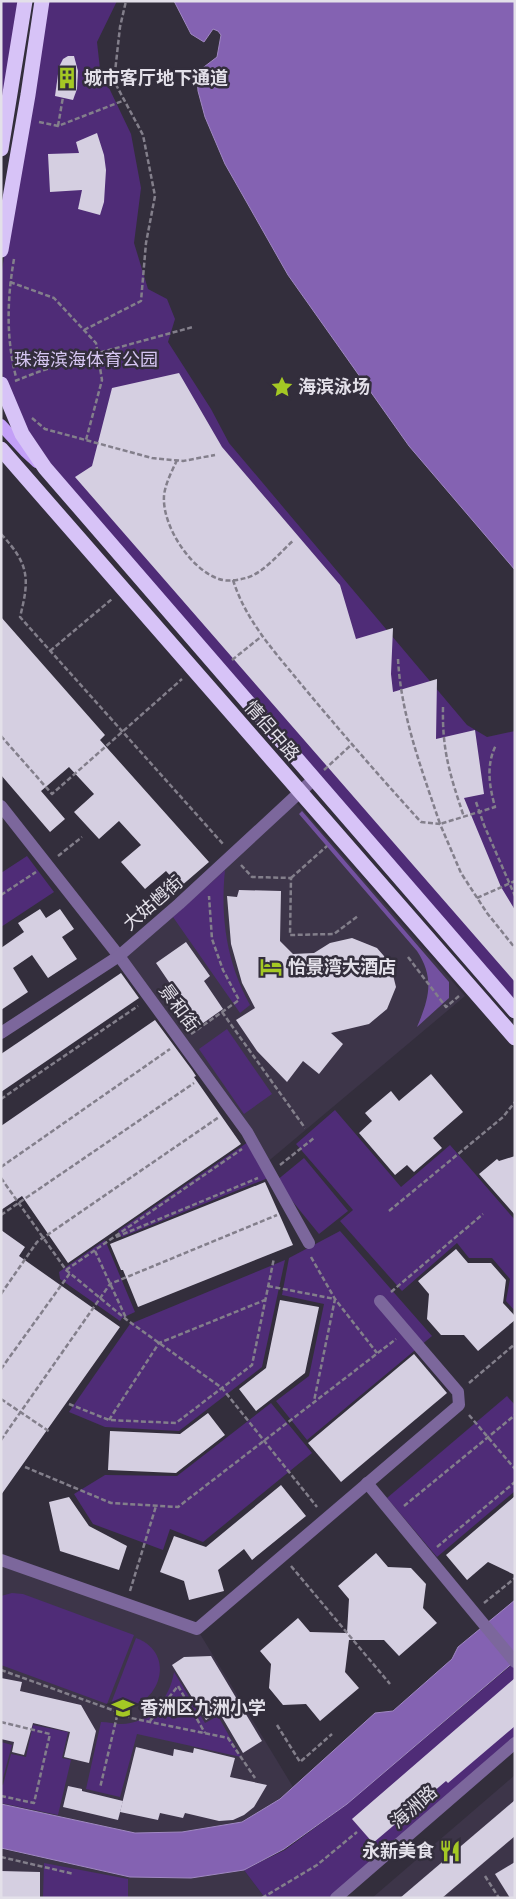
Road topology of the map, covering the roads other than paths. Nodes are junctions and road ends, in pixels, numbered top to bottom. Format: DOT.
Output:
graph roads {
  1 [pos="25,1"];
  2 [pos="42,1"];
  3 [pos="1,149"];
  4 [pos="1,250"];
  5 [pos="1,384"];
  6 [pos="1,425"];
  7 [pos="1,449"];
  8 [pos="1,460"];
  9 [pos="44,468"];
  10 [pos="29,481"];
  11 [pos="319,774"];
  12 [pos="300,792"];
  13 [pos="1,806"];
  14 [pos="120,956"];
  15 [pos="515,1011"];
  16 [pos="1,1034"];
  17 [pos="515,1038"];
  18 [pos="309,1243"];
  19 [pos="380,1301"];
  20 [pos="367,1483"];
  21 [pos="1,1560"];
  22 [pos="515,1662"];
  23 [pos="515,1743"];
  24 [pos="336,1898"];
  1 -- 3 [label="highway"];
  2 -- 4 [label="highway"];
  5 -- 9 [label="highway, 情侣中路"];
  6 -- 9 [label="main road"];
  7 -- 10 [label="highway, 情侣中路"];
  8 -- 10 [label="main road"];
  9 -- 11 [label="highway, 情侣中路"];
  10 -- 12 [label="highway, 情侣中路"];
  11 -- 12 [label="street, 大姑乸街"];
  11 -- 15 [label="highway, 情侣中路"];
  12 -- 14 [label="street, 大姑乸街"];
  12 -- 17 [label="highway, 情侣中路"];
  13 -- 14 [label="street, 景和街"];
  14 -- 16 [label="street, 大姑乸街"];
  14 -- 18 [label="street, 景和街"];
  19 -- 20 [label="street"];
  20 -- 21 [label="street"];
  20 -- 22 [label="street"];
  23 -- 24 [label="street, 海洲路"];
}
